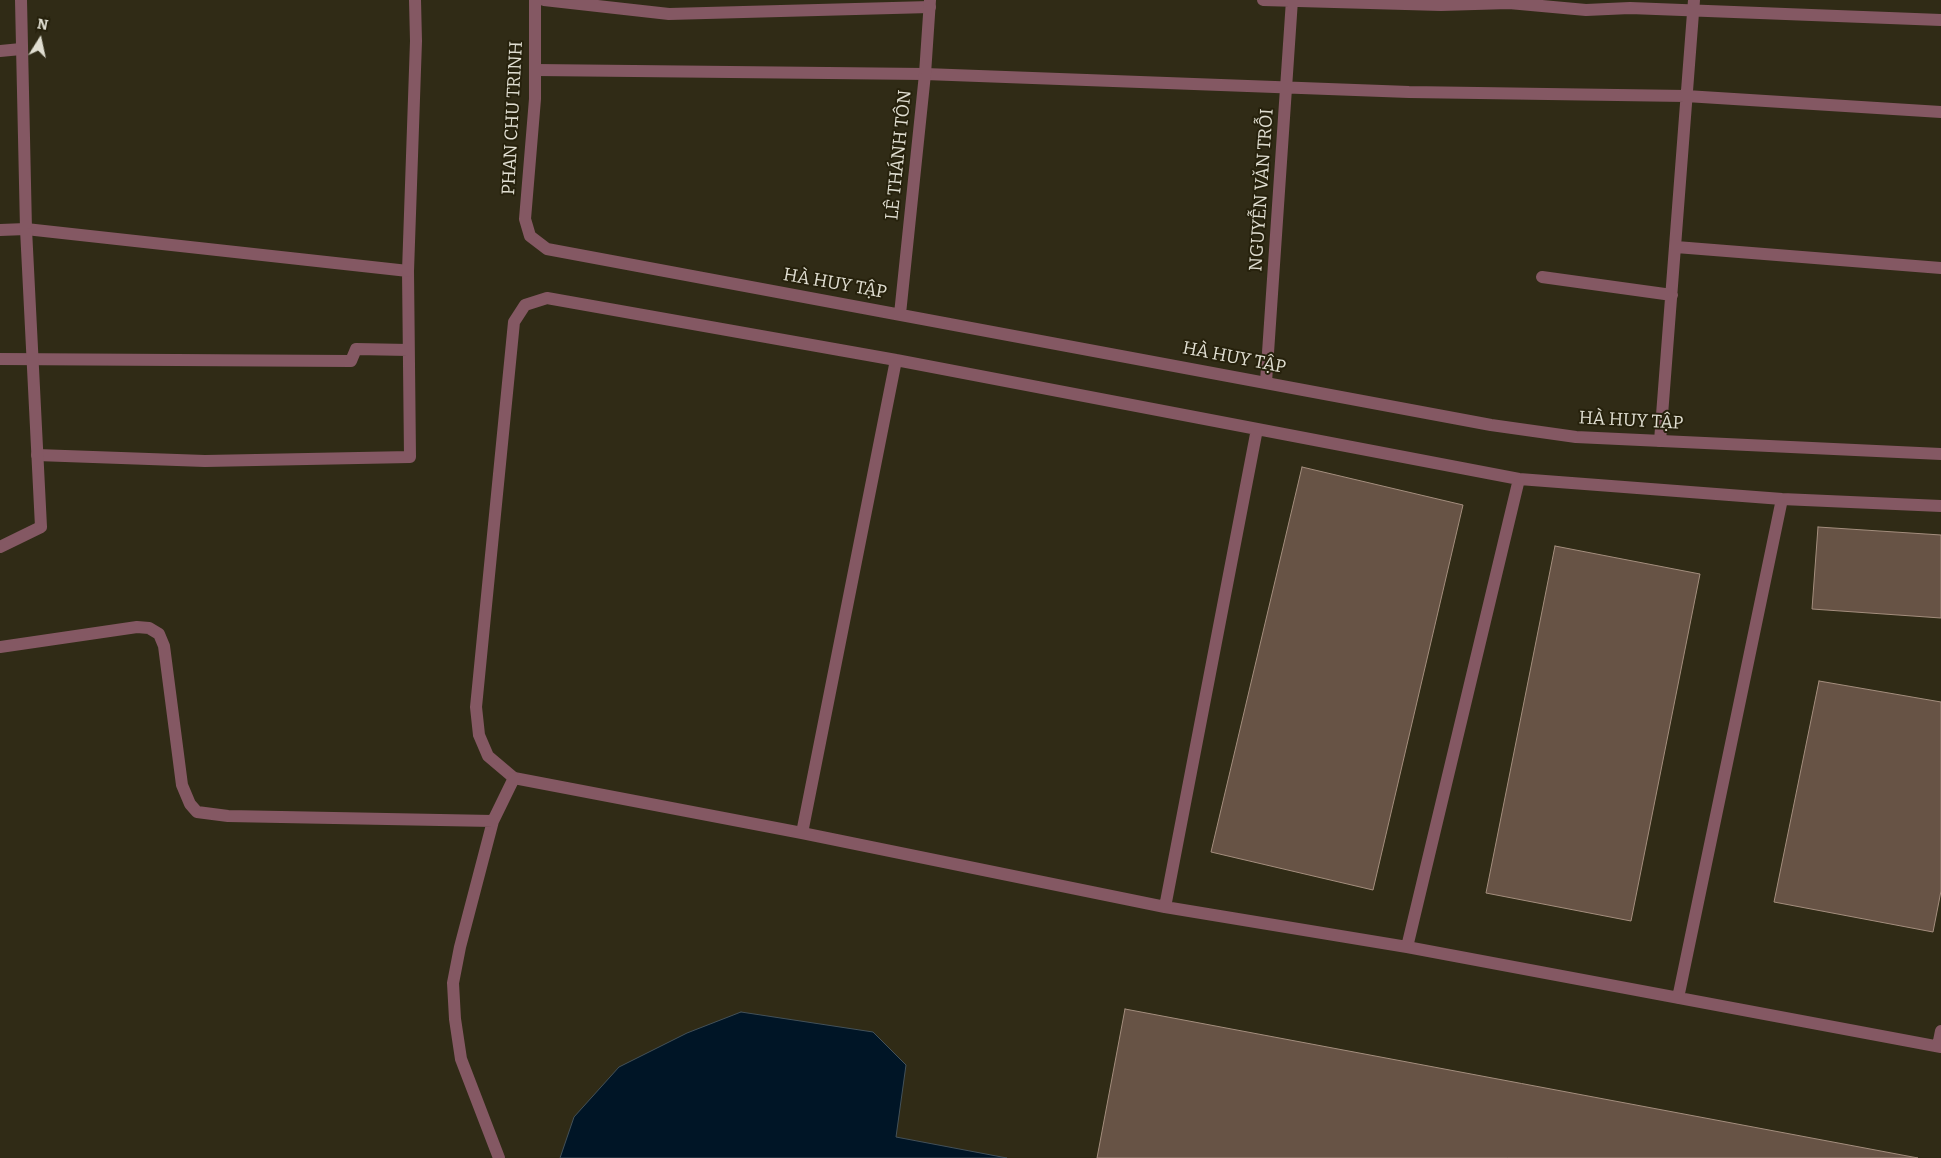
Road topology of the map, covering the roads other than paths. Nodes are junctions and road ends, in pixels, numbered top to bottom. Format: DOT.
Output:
graph roads {
  1 [pos="21,0"];
  2 [pos="415,0"];
  3 [pos="535,0"];
  4 [pos="544,0"];
  5 [pos="1263,0"];
  6 [pos="1292,1"];
  7 [pos="930,4"];
  8 [pos="1693,5"];
  9 [pos="1941,20"];
  10 [pos="21,49"];
  11 [pos="0,51"];
  12 [pos="536,70"];
  13 [pos="925,74"];
  14 [pos="1286,88"];
  15 [pos="1686,96"];
  16 [pos="1941,112"];
  17 [pos="26,229"];
  18 [pos="0,230"];
  19 [pos="530,236"];
  20 [pos="1676,247"];
  21 [pos="1941,268"];
  22 [pos="408,271"];
  23 [pos="1542,277"];
  24 [pos="1672,295"];
  25 [pos="900,314"];
  26 [pos="408,350"];
  27 [pos="0,359"];
  28 [pos="32,359"];
  29 [pos="896,360"];
  30 [pos="1266,382"];
  31 [pos="1257,429"];
  32 [pos="1660,441"];
  33 [pos="1941,454"];
  34 [pos="37,455"];
  35 [pos="1519,479"];
  36 [pos="1782,499"];
  37 [pos="1941,506"];
  38 [pos="0,547"];
  39 [pos="0,647"];
  40 [pos="514,778"];
  41 [pos="493,820"];
  42 [pos="802,833"];
  43 [pos="1164,907"];
  44 [pos="1407,947"];
  45 [pos="1678,998"];
  46 [pos="1941,1032"];
  47 [pos="1940,1047"];
  48 [pos="499,1158"];
  1 -- 10 [label="street"];
  2 -- 22 [label="street"];
  3 -- 12 [label="street, PHAN CHU TRINH"];
  4 -- 7 [label="street"];
  5 -- 6 [label="street"];
  6 -- 8 [label="street"];
  6 -- 14 [label="street, NGUYỄN VĂN TRỖI"];
  7 -- 13 [label="street, LÊ THÁNH TÔN"];
  8 -- 9 [label="street"];
  8 -- 15 [label="street"];
  10 -- 11 [label="street"];
  10 -- 17 [label="street"];
  12 -- 13 [label="street"];
  12 -- 19 [label="street, PHAN CHU TRINH"];
  13 -- 14 [label="street"];
  13 -- 25 [label="street, LÊ THÁNH TÔN"];
  14 -- 15 [label="street"];
  14 -- 30 [label="street, NGUYỄN VĂN TRỖI"];
  15 -- 16 [label="street"];
  15 -- 20 [label="street"];
  17 -- 18 [label="street"];
  17 -- 22 [label="street"];
  17 -- 28 [label="street"];
  19 -- 25 [label="street, HÀ HUY TẬP"];
  20 -- 21 [label="street"];
  20 -- 24 [label="street"];
  22 -- 26 [label="street"];
  23 -- 24 [label="street"];
  24 -- 32 [label="street"];
  25 -- 30 [label="street, HÀ HUY TẬP"];
  26 -- 28 [label="street"];
  26 -- 34 [label="street"];
  27 -- 28 [label="street"];
  28 -- 34 [label="street"];
  29 -- 31 [label="street"];
  29 -- 40 [label="street"];
  29 -- 42 [label="street"];
  30 -- 32 [label="street, HÀ HUY TẬP"];
  31 -- 35 [label="street"];
  31 -- 43 [label="street"];
  32 -- 33 [label="street, HÀ HUY TẬP"];
  34 -- 38 [label="street"];
  35 -- 36 [label="street"];
  35 -- 44 [label="street"];
  36 -- 37 [label="street"];
  36 -- 45 [label="street"];
  39 -- 41 [label="street"];
  40 -- 41 [label="street"];
  40 -- 42 [label="street"];
  41 -- 48 [label="street"];
  42 -- 43 [label="street"];
  43 -- 44 [label="street"];
  44 -- 45 [label="street"];
  45 -- 47 [label="street"];
  46 -- 47 [label="street"];
}
